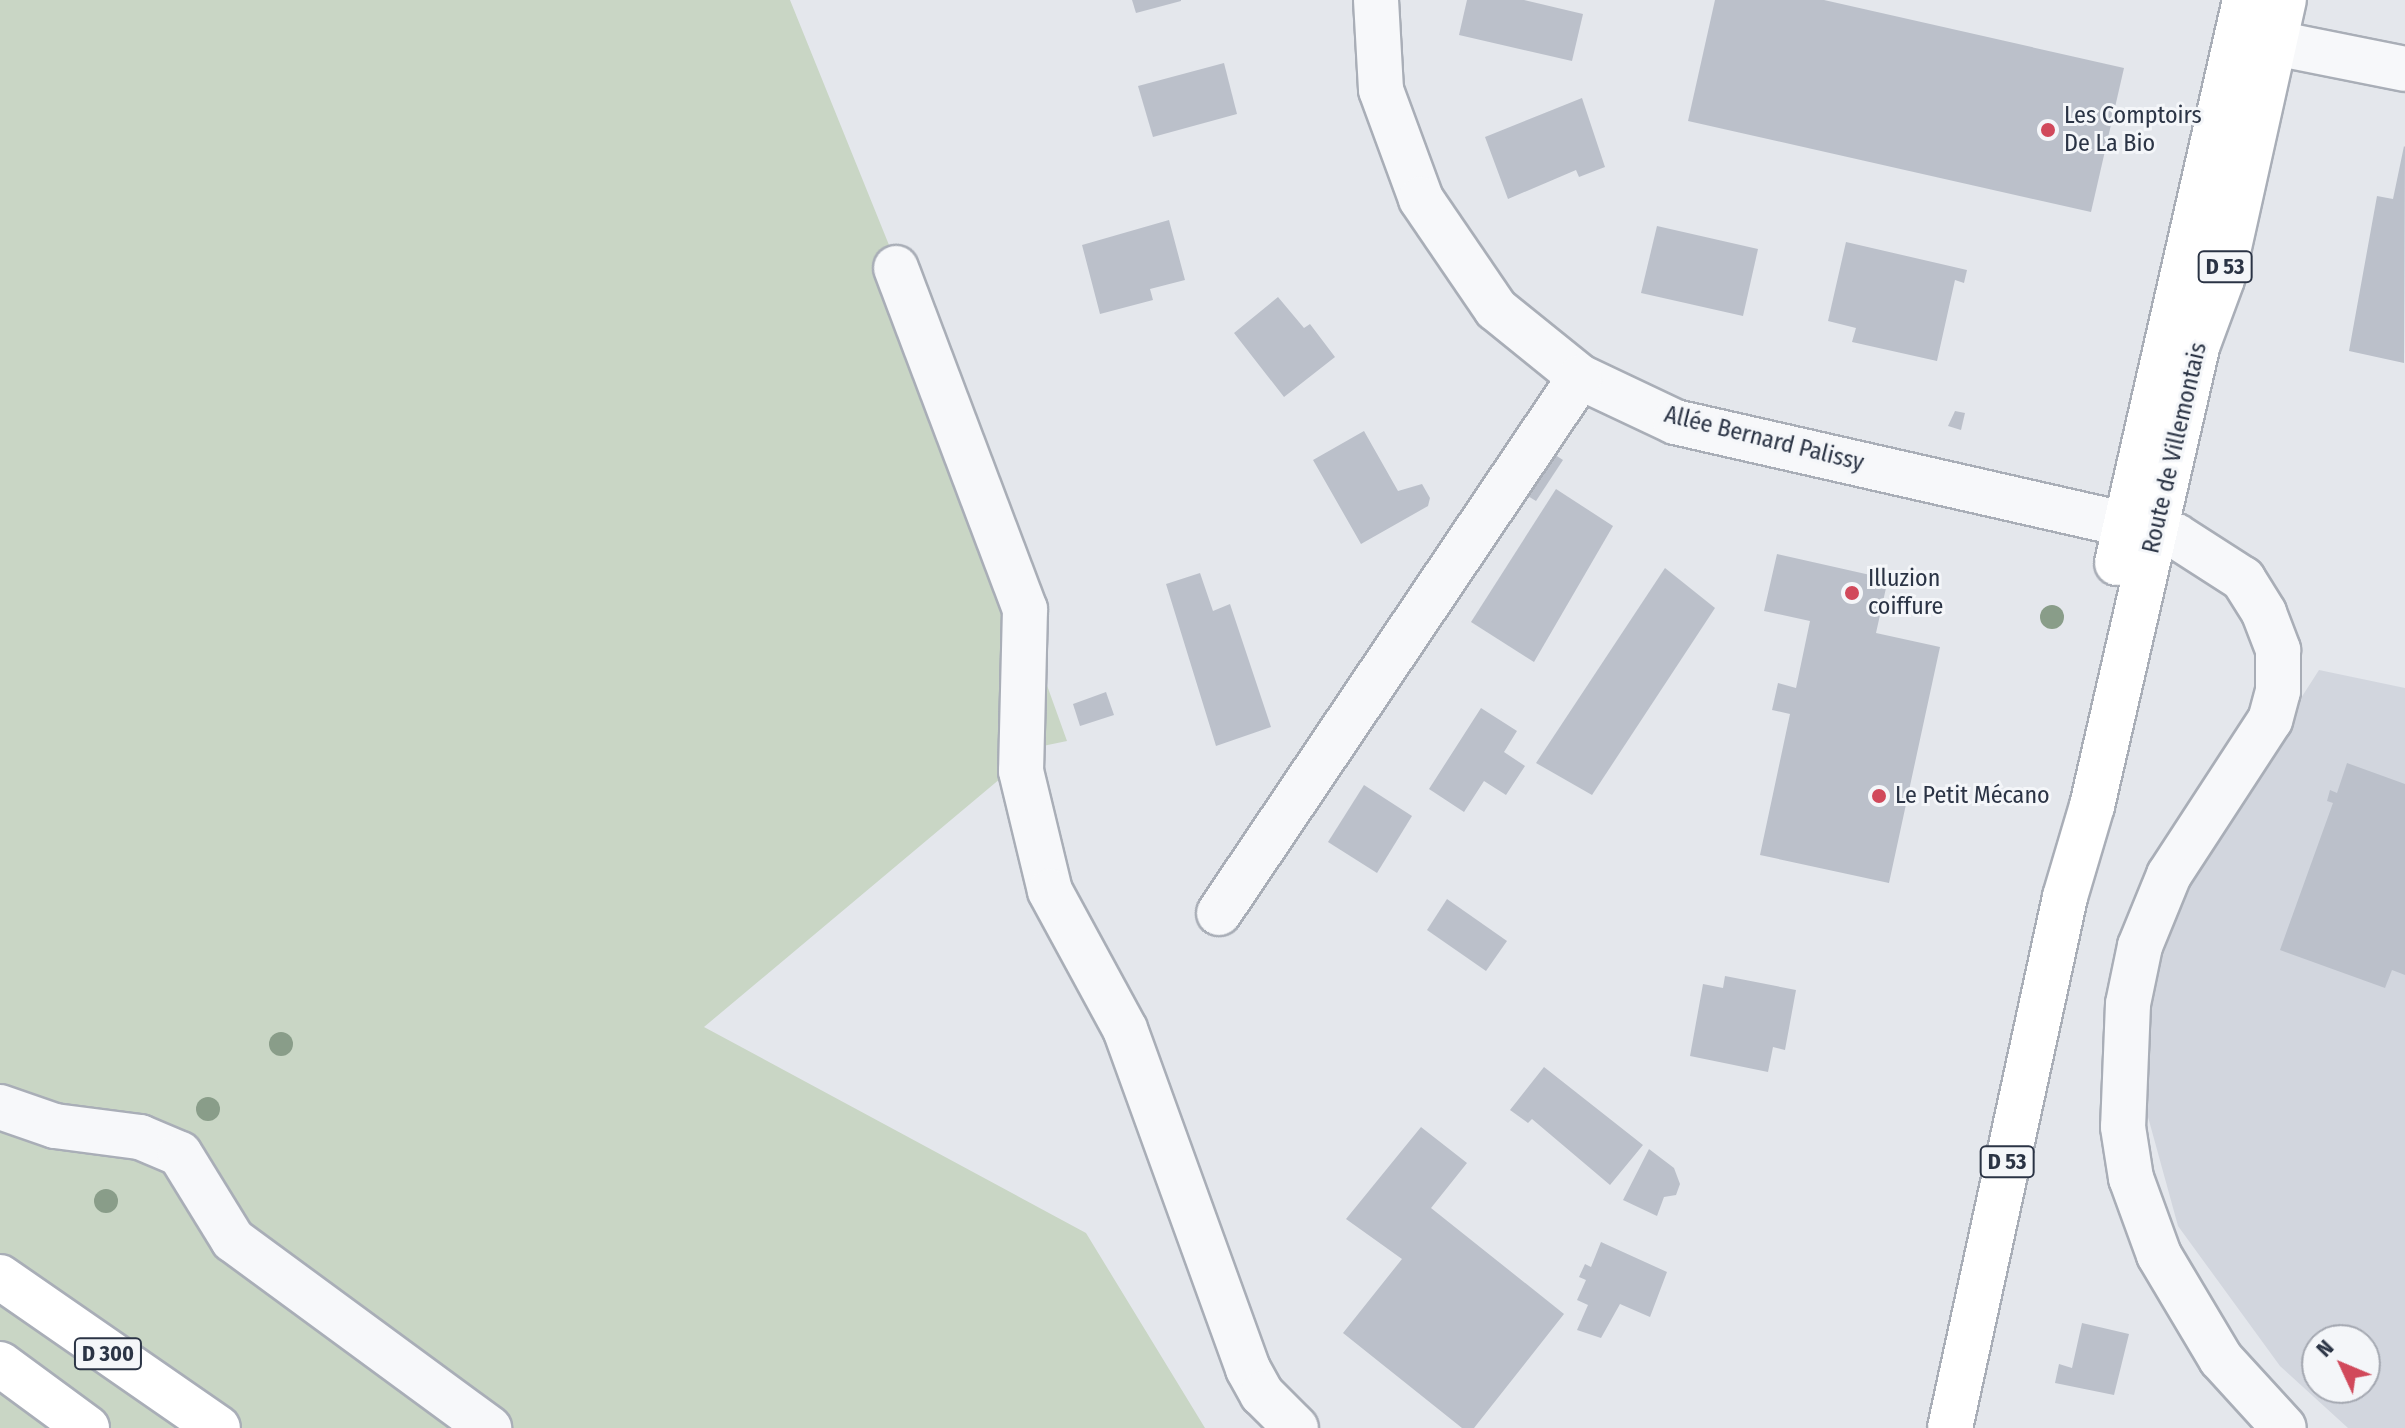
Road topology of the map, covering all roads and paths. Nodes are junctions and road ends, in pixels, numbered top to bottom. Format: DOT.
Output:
graph roads {
  1 [pos="1376,0"];
  2 [pos="2284,0"];
  3 [pos="2253,26"];
  4 [pos="2405,69"];
  5 [pos="896,268"];
  6 [pos="1580,377"];
  7 [pos="2140,527"];
  8 [pos="1219,913"];
  9 [pos="0,1107"];
  10 [pos="0,1277"];
  11 [pos="0,1364"];
  12 [pos="1260,1411"];
  13 [pos="87,1428"];
  14 [pos="218,1428"];
  15 [pos="489,1428"];
  16 [pos="1296,1428"];
  17 [pos="1950,1428"];
  18 [pos="2283,1428"];
  1 -- 6 [label="street, Allée Bernard Palissy"];
  2 -- 3 [label="main road, Route de Villemontais / D 53"];
  3 -- 4 [label="street"];
  3 -- 7 [label="main road, Route de Villemontais / D 53"];
  5 -- 12 [label="street"];
  6 -- 7 [label="street, Allée Bernard Palissy"];
  6 -- 8 [label="street"];
  7 -- 17 [label="main road, Route de Villemontais / D 53"];
  7 -- 18 [label="street, Allée Bernard Palissy"];
  9 -- 15 [label="street"];
  10 -- 14 [label="main road, D 300"];
  11 -- 13 [label="main road"];
  12 -- 16 [label="street"];
}
